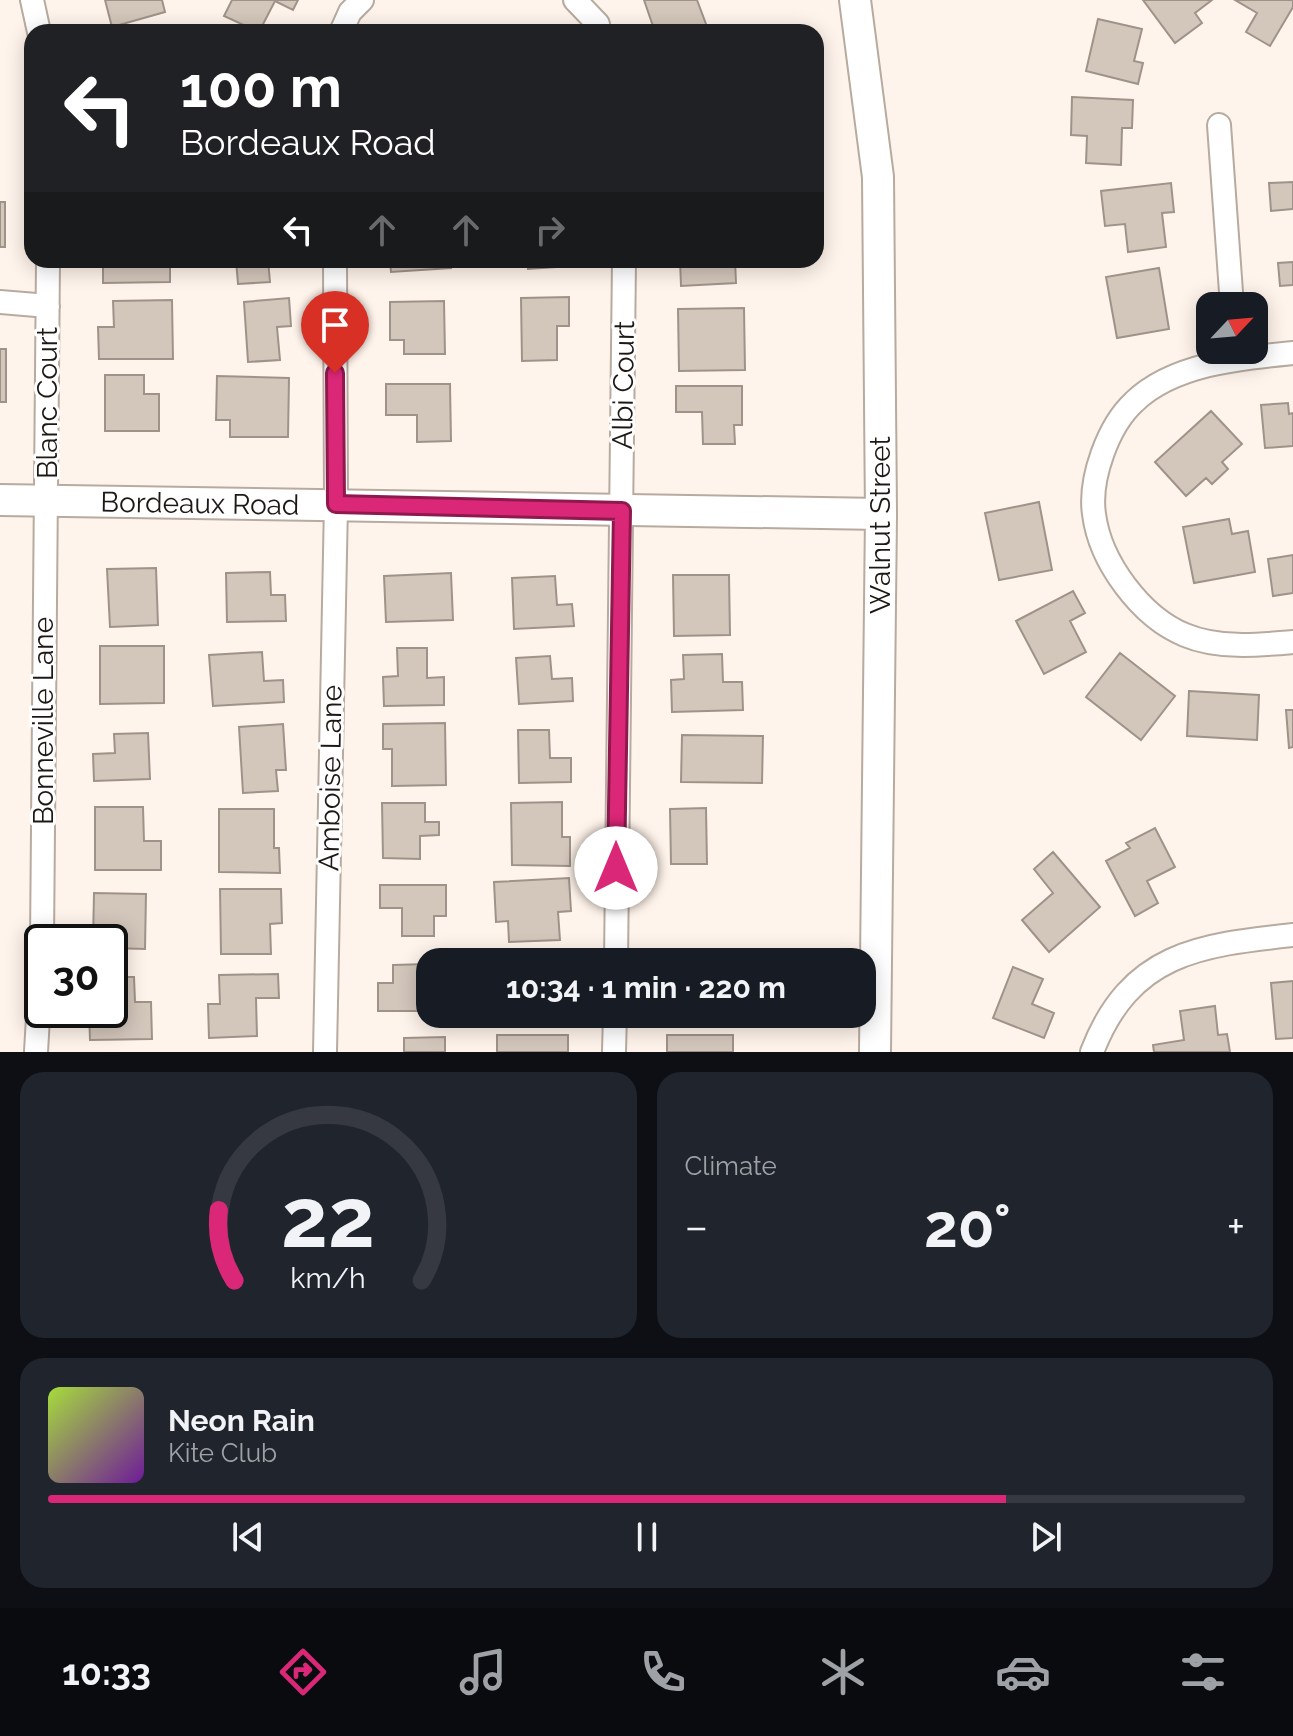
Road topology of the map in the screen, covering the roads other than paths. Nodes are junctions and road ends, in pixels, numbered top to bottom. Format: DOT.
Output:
graph roads {
  1 [pos="32,0"];
  2 [pos="362,0"];
  3 [pos="575,0"];
  4 [pos="855,0"];
  5 [pos="37,24"];
  6 [pos="345,24"];
  7 [pos="598,24"];
  8 [pos="1219,125"];
  9 [pos="48,268"];
  10 [pos="335,268"];
  11 [pos="624,268"];
  12 [pos="1231,292"];
  13 [pos="0,302"];
  14 [pos="48,306"];
  15 [pos="1268,353"];
  16 [pos="1293,353"];
  17 [pos="1205,364"];
  18 [pos="0,500"];
  19 [pos="47,501"];
  20 [pos="336,504"];
  21 [pos="622,511"];
  22 [pos="881,514"];
  23 [pos="1293,642"];
  24 [pos="42,924"];
  25 [pos="1293,935"];
  26 [pos="616,948"];
  27 [pos="37,1028"];
  28 [pos="615,1028"];
  29 [pos="36,1052"];
  30 [pos="325,1052"];
  31 [pos="614,1052"];
  32 [pos="875,1052"];
  33 [pos="1092,1052"];
  1 -- 5 [label="street"];
  2 -- 6 [label="street"];
  3 -- 7 [label="street"];
  4 -- 22 [label="street, Walnut Street"];
  8 -- 12 [label="street"];
  9 -- 14 [label="street, Blanc Court"];
  10 -- 20 [label="street"];
  11 -- 21 [label="street, Albi Court"];
  13 -- 14 [label="street, Blanc Court"];
  14 -- 19 [label="street, Blanc Court"];
  15 -- 16 [label="street"];
  17 -- 23 [label="street"];
  18 -- 19 [label="street, Bordeaux Road"];
  19 -- 20 [label="street, Bordeaux Road"];
  19 -- 24 [label="street, Bonneville Lane"];
  20 -- 21 [label="street, Bordeaux Road"];
  20 -- 30 [label="street, Amboise Lane"];
  21 -- 22 [label="street, Bordeaux Road"];
  21 -- 26 [label="street, Albi Court"];
  22 -- 32 [label="street, Walnut Street"];
  25 -- 33 [label="street"];
  27 -- 29 [label="street, Bonneville Lane"];
  28 -- 31 [label="street"];
}
